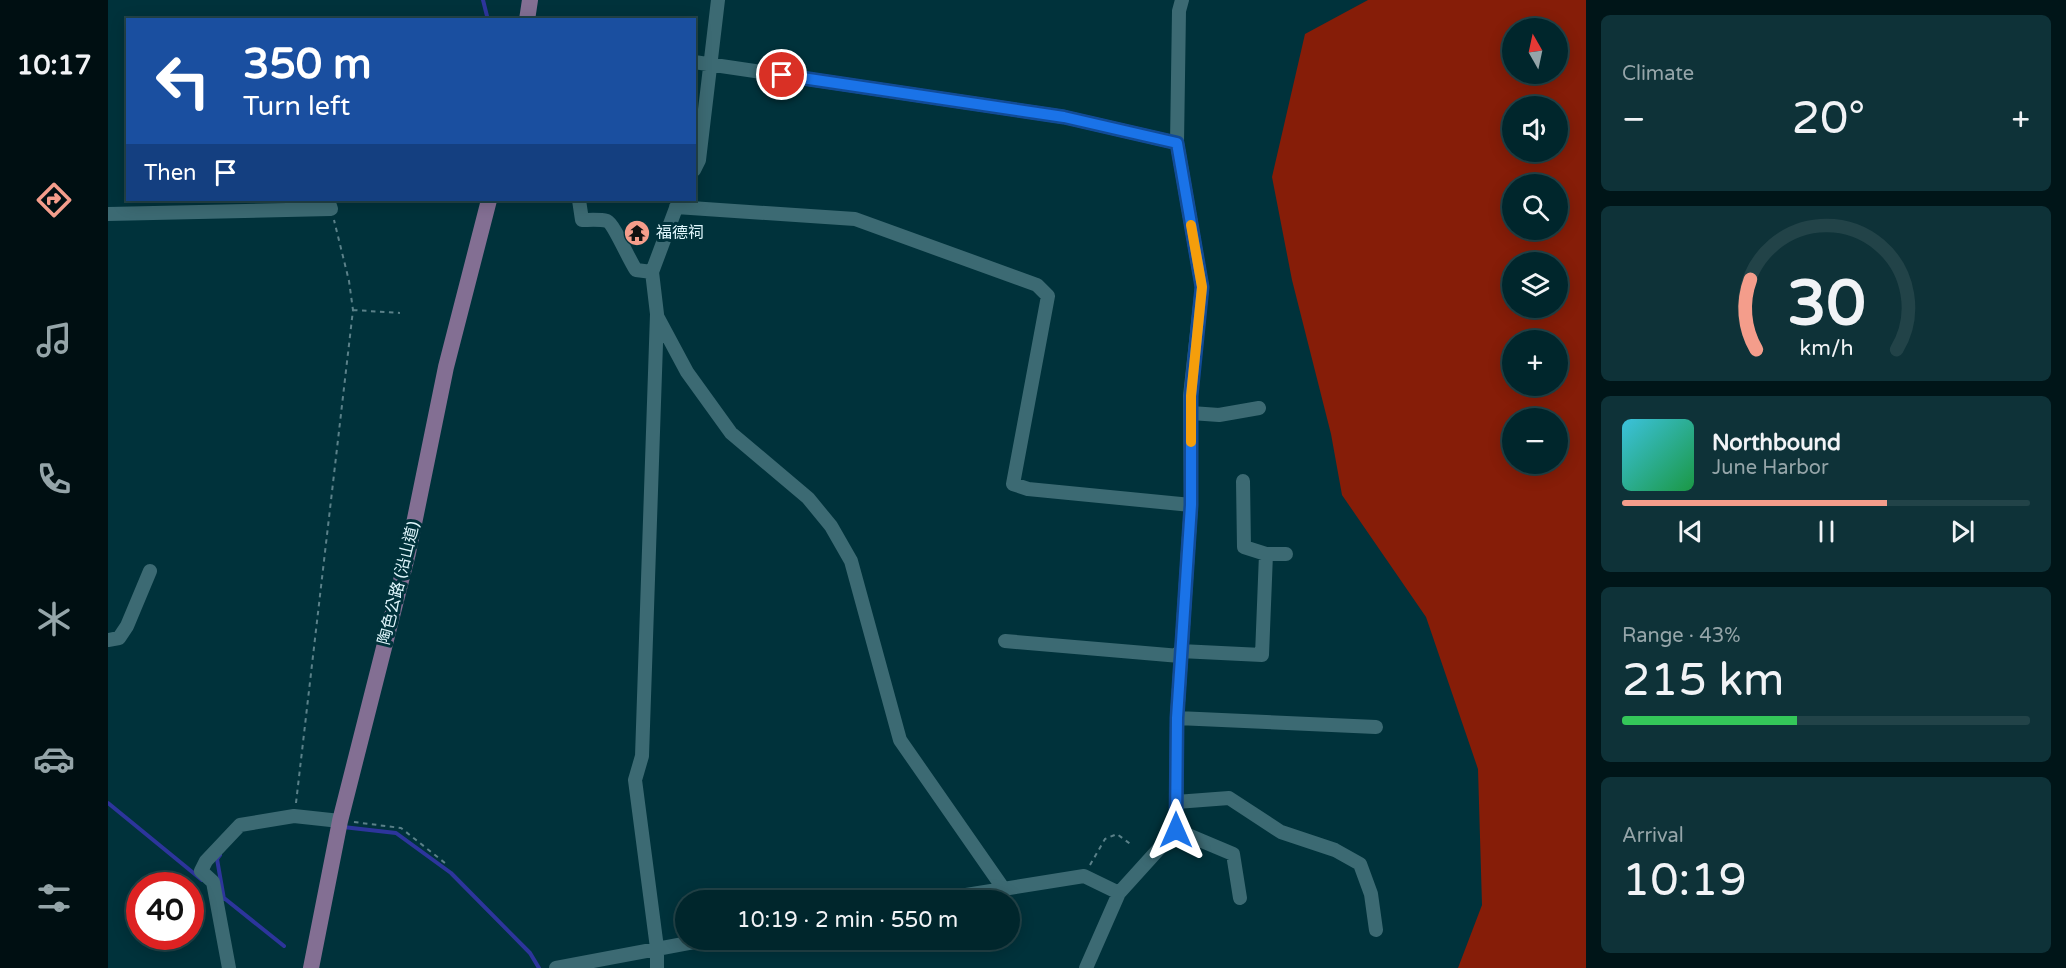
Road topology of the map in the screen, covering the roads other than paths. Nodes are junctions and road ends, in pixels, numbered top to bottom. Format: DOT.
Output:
graph roads {
  1 [pos="530,0"];
  2 [pos="718,0"];
  3 [pos="1182,0"];
  4 [pos="526,18"];
  5 [pos="696,62"];
  6 [pos="712,65"];
  7 [pos="1177,143"];
  8 [pos="696,166"];
  9 [pos="489,201"];
  10 [pos="579,201"];
  11 [pos="677,203"];
  12 [pos="330,204"];
  13 [pos="108,214"];
  14 [pos="652,272"];
  15 [pos="657,314"];
  16 [pos="1259,408"];
  17 [pos="1191,413"];
  18 [pos="1243,481"];
  19 [pos="1191,505"];
  20 [pos="1266,554"];
  21 [pos="1286,554"];
  22 [pos="150,571"];
  23 [pos="108,640"];
  24 [pos="1005,641"];
  25 [pos="1180,654"];
  26 [pos="1177,718"];
  27 [pos="1376,727"];
  28 [pos="1176,802"];
  29 [pos="340,821"];
  30 [pos="1176,830"];
  31 [pos="1003,888"];
  32 [pos="992,890"];
  33 [pos="1119,893"];
  34 [pos="1240,898"];
  35 [pos="1376,930"];
  36 [pos="675,945"];
  37 [pos="657,948"];
  38 [pos="229,968"];
  39 [pos="311,968"];
  40 [pos="556,968"];
  41 [pos="657,968"];
  42 [pos="1086,968"];
  1 -- 4 [label="main road"];
  2 -- 6 [label="street"];
  3 -- 7 [label="street"];
  5 -- 6 [label="street"];
  6 -- 7 [label="street"];
  6 -- 8 [label="street"];
  7 -- 17 [label="street"];
  9 -- 29 [label="main road, 陶色公路 (沿山道)"];
  10 -- 14 [label="street"];
  11 -- 14 [label="street"];
  11 -- 19 [label="street"];
  12 -- 13 [label="street"];
  14 -- 15 [label="street"];
  15 -- 31 [label="street"];
  15 -- 37 [label="street"];
  16 -- 17 [label="street"];
  17 -- 19 [label="street"];
  18 -- 20 [label="street"];
  19 -- 25 [label="street"];
  20 -- 21 [label="street"];
  20 -- 25 [label="street"];
  22 -- 23 [label="street"];
  24 -- 25 [label="street"];
  25 -- 26 [label="street"];
  26 -- 27 [label="street"];
  26 -- 28 [label="street"];
  28 -- 30 [label="street"];
  28 -- 35 [label="street"];
  29 -- 38 [label="street"];
  29 -- 39 [label="main road, 陶色公路 (沿山道)"];
  30 -- 33 [label="street"];
  30 -- 34 [label="street"];
  31 -- 32 [label="street"];
  31 -- 33 [label="street"];
  33 -- 42 [label="street"];
  36 -- 37 [label="street"];
  37 -- 40 [label="street"];
  37 -- 41 [label="street"];
}
